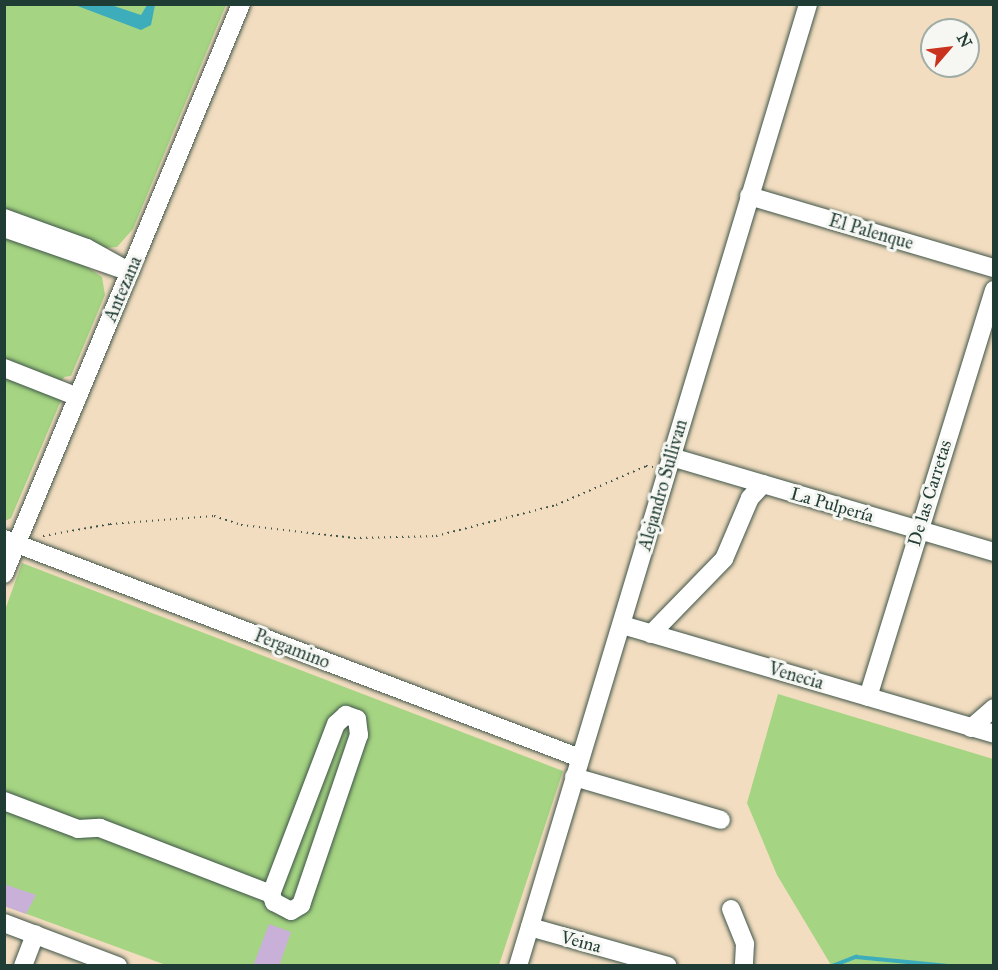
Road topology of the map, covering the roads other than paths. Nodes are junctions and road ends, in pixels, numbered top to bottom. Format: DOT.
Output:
graph roads {
  1 [pos="241,4"];
  2 [pos="808,4"];
  3 [pos="749,196"];
  4 [pos="4,218"];
  5 [pos="4,228"];
  6 [pos="993,268"];
  7 [pos="130,272"];
  8 [pos="993,290"];
  9 [pos="4,368"];
  10 [pos="78,397"];
  11 [pos="669,463"];
  12 [pos="763,484"];
  13 [pos="918,530"];
  14 [pos="11,541"];
  15 [pos="993,552"];
  16 [pos="4,574"];
  17 [pos="622,626"];
  18 [pos="651,634"];
  19 [pos="868,697"];
  20 [pos="993,708"];
  21 [pos="971,728"];
  22 [pos="993,734"];
  23 [pos="580,758"];
  24 [pos="574,777"];
  25 [pos="4,801"];
  26 [pos="721,820"];
  27 [pos="271,894"];
  28 [pos="731,909"];
  29 [pos="4,923"];
  30 [pos="530,927"];
  31 [pos="35,934"];
  32 [pos="22,966"];
  33 [pos="118,966"];
  34 [pos="518,966"];
  35 [pos="668,966"];
  36 [pos="744,966"];
  1 -- 7 [label="street, Antezana"];
  2 -- 3 [label="street, Alejandro Sullivan"];
  3 -- 6 [label="street, El Palenque"];
  3 -- 11 [label="street, Alejandro Sullivan"];
  4 -- 7 [label="street"];
  5 -- 7 [label="street"];
  7 -- 10 [label="street, Antezana"];
  8 -- 13 [label="street, De las Carretas"];
  9 -- 10 [label="street"];
  10 -- 14 [label="street, Antezana"];
  11 -- 12 [label="street, La Pulpería"];
  11 -- 17 [label="street, Alejandro Sullivan"];
  12 -- 13 [label="street, La Pulpería"];
  12 -- 18 [label="street"];
  13 -- 15 [label="street, La Pulpería"];
  13 -- 19 [label="street, De las Carretas"];
  14 -- 16 [label="street, Antezana"];
  14 -- 23 [label="street, Pergamino"];
  17 -- 18 [label="street, Venecia"];
  17 -- 23 [label="street, Alejandro Sullivan"];
  18 -- 19 [label="street, Venecia"];
  19 -- 21 [label="street, Venecia"];
  20 -- 21 [label="street"];
  21 -- 22 [label="street, Venecia"];
  23 -- 24 [label="street, Alejandro Sullivan"];
  24 -- 26 [label="street"];
  24 -- 30 [label="street, Alejandro Sullivan"];
  25 -- 27 [label="street"];
  27 -- 27 [label="street"];
  28 -- 36 [label="street"];
  29 -- 31 [label="street"];
  30 -- 34 [label="street, Alejandro Sullivan"];
  30 -- 35 [label="street, Veina"];
  31 -- 32 [label="street"];
  31 -- 33 [label="street"];
}
